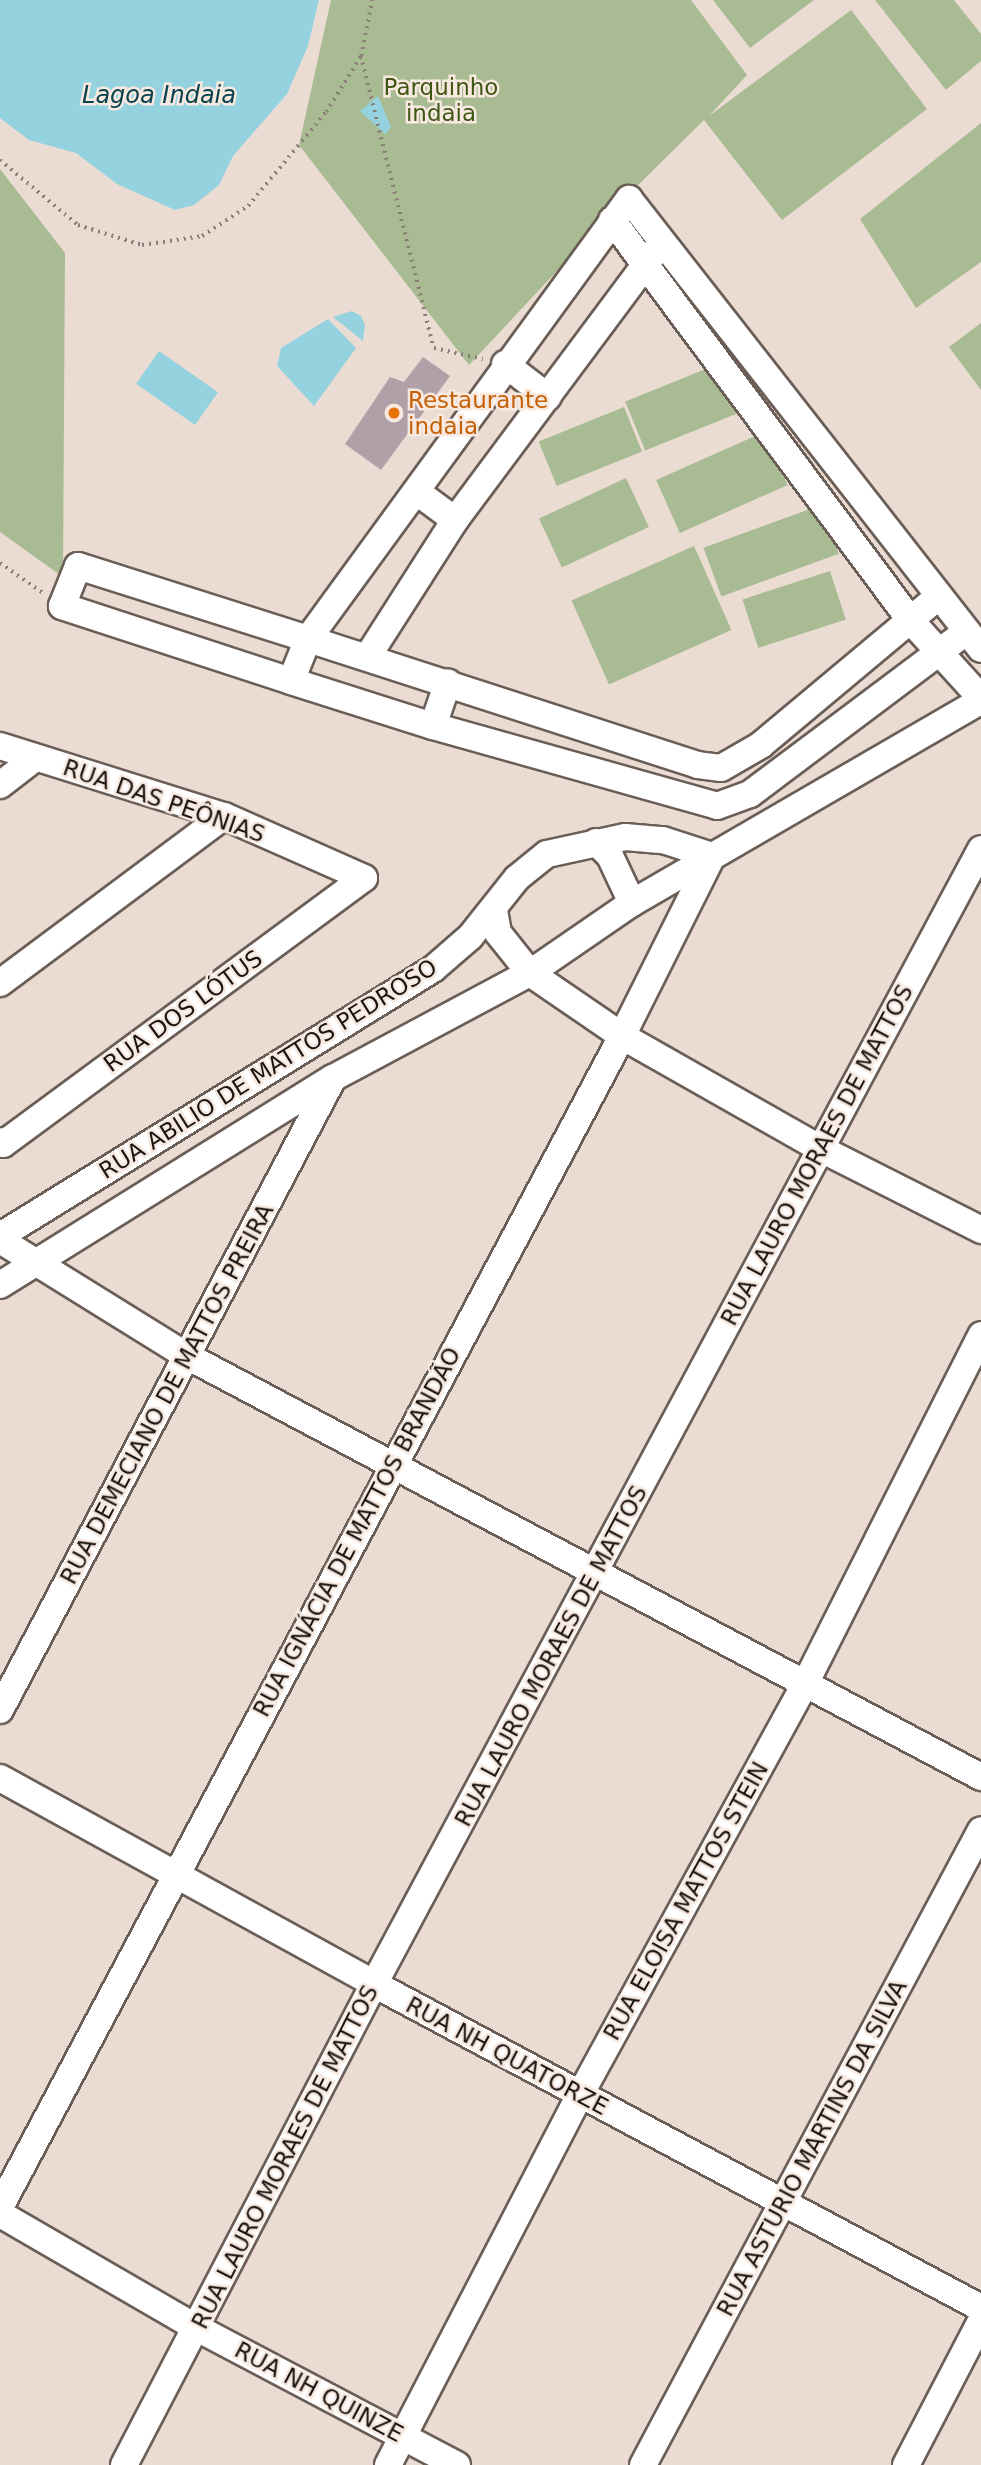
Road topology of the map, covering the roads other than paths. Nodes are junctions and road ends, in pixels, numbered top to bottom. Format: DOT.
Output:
graph roads {
  1 [pos="655,252"];
  2 [pos="505,364"];
  3 [pos="548,397"];
  4 [pos="417,492"];
  5 [pos="455,520"];
  6 [pos="939,596"];
  7 [pos="911,621"];
  8 [pos="308,639"];
  9 [pos="974,640"];
  10 [pos="940,654"];
  11 [pos="368,656"];
  12 [pos="291,681"];
  13 [pos="448,682"];
  14 [pos="981,699"];
  15 [pos="433,726"];
  16 [pos="0,746"];
  17 [pos="35,758"];
  18 [pos="721,768"];
  19 [pos="0,785"];
  20 [pos="750,794"];
  21 [pos="224,816"];
  22 [pos="596,842"];
  23 [pos="981,849"];
  24 [pos="712,856"];
  25 [pos="364,878"];
  26 [pos="632,903"];
  27 [pos="494,910"];
  28 [pos="530,973"];
  29 [pos="0,983"];
  30 [pos="622,1037"];
  31 [pos="334,1078"];
  32 [pos="1,1142"];
  33 [pos="819,1148"];
  34 [pos="981,1230"];
  35 [pos="0,1238"];
  36 [pos="36,1266"];
  37 [pos="0,1285"];
  38 [pos="981,1335"];
  39 [pos="187,1356"];
  40 [pos="392,1467"];
  41 [pos="596,1574"];
  42 [pos="805,1684"];
  43 [pos="0,1710"];
  44 [pos="981,1777"];
  45 [pos="0,1778"];
  46 [pos="981,1830"];
  47 [pos="174,1875"];
  48 [pos="374,1984"];
  49 [pos="580,2095"];
  50 [pos="784,2202"];
  51 [pos="0,2207"];
  52 [pos="0,2214"];
  53 [pos="981,2308"];
  54 [pos="981,2321"];
  55 [pos="197,2328"];
  56 [pos="402,2436"];
  57 [pos="124,2465"];
  58 [pos="388,2465"];
  59 [pos="457,2465"];
  60 [pos="643,2465"];
  61 [pos="906,2465"];
  1 -- 2 [label="street"];
  1 -- 3 [label="street"];
  1 -- 6 [label="street"];
  1 -- 7 [label="street"];
  2 -- 3 [label="street"];
  2 -- 4 [label="street"];
  3 -- 5 [label="street"];
  4 -- 5 [label="street"];
  4 -- 8 [label="street"];
  5 -- 11 [label="street"];
  6 -- 7 [label="street"];
  6 -- 9 [label="street"];
  7 -- 10 [label="street"];
  7 -- 18 [label="street"];
  8 -- 11 [label="street"];
  8 -- 12 [label="street"];
  8 -- 12 [label="street"];
  9 -- 10 [label="street"];
  10 -- 14 [label="street"];
  10 -- 20 [label="street"];
  11 -- 13 [label="street"];
  12 -- 15 [label="street"];
  13 -- 15 [label="street"];
  13 -- 18 [label="street"];
  14 -- 24 [label="street, RUA ABILIO DE MATTOS PEDROSO"];
  15 -- 20 [label="street"];
  16 -- 17 [label="street, RUA DAS PEÔNIAS"];
  17 -- 19 [label="street"];
  17 -- 21 [label="street, RUA DAS PEÔNIAS"];
  18 -- 20 [label="street"];
  21 -- 25 [label="street, RUA DAS PEÔNIAS"];
  21 -- 29 [label="street"];
  22 -- 24 [label="street, RUA ABILIO DE MATTOS PEDROSO"];
  22 -- 26 [label="street"];
  22 -- 27 [label="street, RUA ABILIO DE MATTOS PEDROSO"];
  23 -- 33 [label="street, RUA LAURO MORAES DE MATTOS"];
  24 -- 26 [label="street, RUA ABILIO DE MATTOS PEDROSO"];
  24 -- 30 [label="street, RUA IGNÁCIA DE MATTOS BRANDÃO"];
  25 -- 32 [label="street, RUA DOS LÓTUS"];
  26 -- 28 [label="street, RUA ABILIO DE MATTOS PEDROSO"];
  27 -- 28 [label="street"];
  27 -- 35 [label="street, RUA ABILIO DE MATTOS PEDROSO"];
  28 -- 30 [label="street"];
  28 -- 31 [label="street, RUA ABILIO DE MATTOS PEDROSO"];
  30 -- 33 [label="street"];
  30 -- 40 [label="street, RUA IGNÁCIA DE MATTOS BRANDÃO"];
  31 -- 36 [label="street, RUA ABILIO DE MATTOS PEDROSO"];
  31 -- 39 [label="street, RUA DEMECIANO DE MATTOS PREIRA"];
  33 -- 34 [label="street"];
  33 -- 41 [label="street, RUA LAURO MORAES DE MATTOS"];
  35 -- 36 [label="street"];
  36 -- 37 [label="street, RUA ABILIO DE MATTOS PEDROSO"];
  36 -- 39 [label="street"];
  38 -- 42 [label="street, RUA ELOISA MATTOS STEIN"];
  39 -- 40 [label="street"];
  39 -- 43 [label="street, RUA DEMECIANO DE MATTOS PREIRA"];
  40 -- 41 [label="street"];
  40 -- 47 [label="street, RUA IGNÁCIA DE MATTOS BRANDÃO"];
  41 -- 42 [label="street"];
  41 -- 48 [label="street, RUA LAURO MORAES DE MATTOS"];
  42 -- 44 [label="street"];
  42 -- 49 [label="street, RUA ELOISA MATTOS STEIN"];
  45 -- 47 [label="street, RUA NH QUATORZE"];
  46 -- 50 [label="street, RUA ASTURIO MARTINS DA SILVA"];
  47 -- 48 [label="street, RUA NH QUATORZE"];
  47 -- 51 [label="street, RUA IGNÁCIA DE MATTOS BRANDÃO"];
  48 -- 49 [label="street, RUA NH QUATORZE"];
  48 -- 55 [label="street, RUA LAURO MORAES DE MATTOS"];
  49 -- 50 [label="street, RUA NH QUATORZE"];
  49 -- 56 [label="street, RUA ELOISA MATTOS STEIN"];
  50 -- 53 [label="street, RUA NH QUATORZE"];
  50 -- 60 [label="street, RUA ASTURIO MARTINS DA SILVA"];
  52 -- 55 [label="street, RUA NH QUINZE"];
  54 -- 61 [label="street"];
  55 -- 56 [label="street, RUA NH QUINZE"];
  55 -- 57 [label="street, RUA LAURO MORAES DE MATTOS"];
  56 -- 58 [label="street, RUA ELOISA MATTOS STEIN"];
  56 -- 59 [label="street, RUA NH QUINZE"];
}
